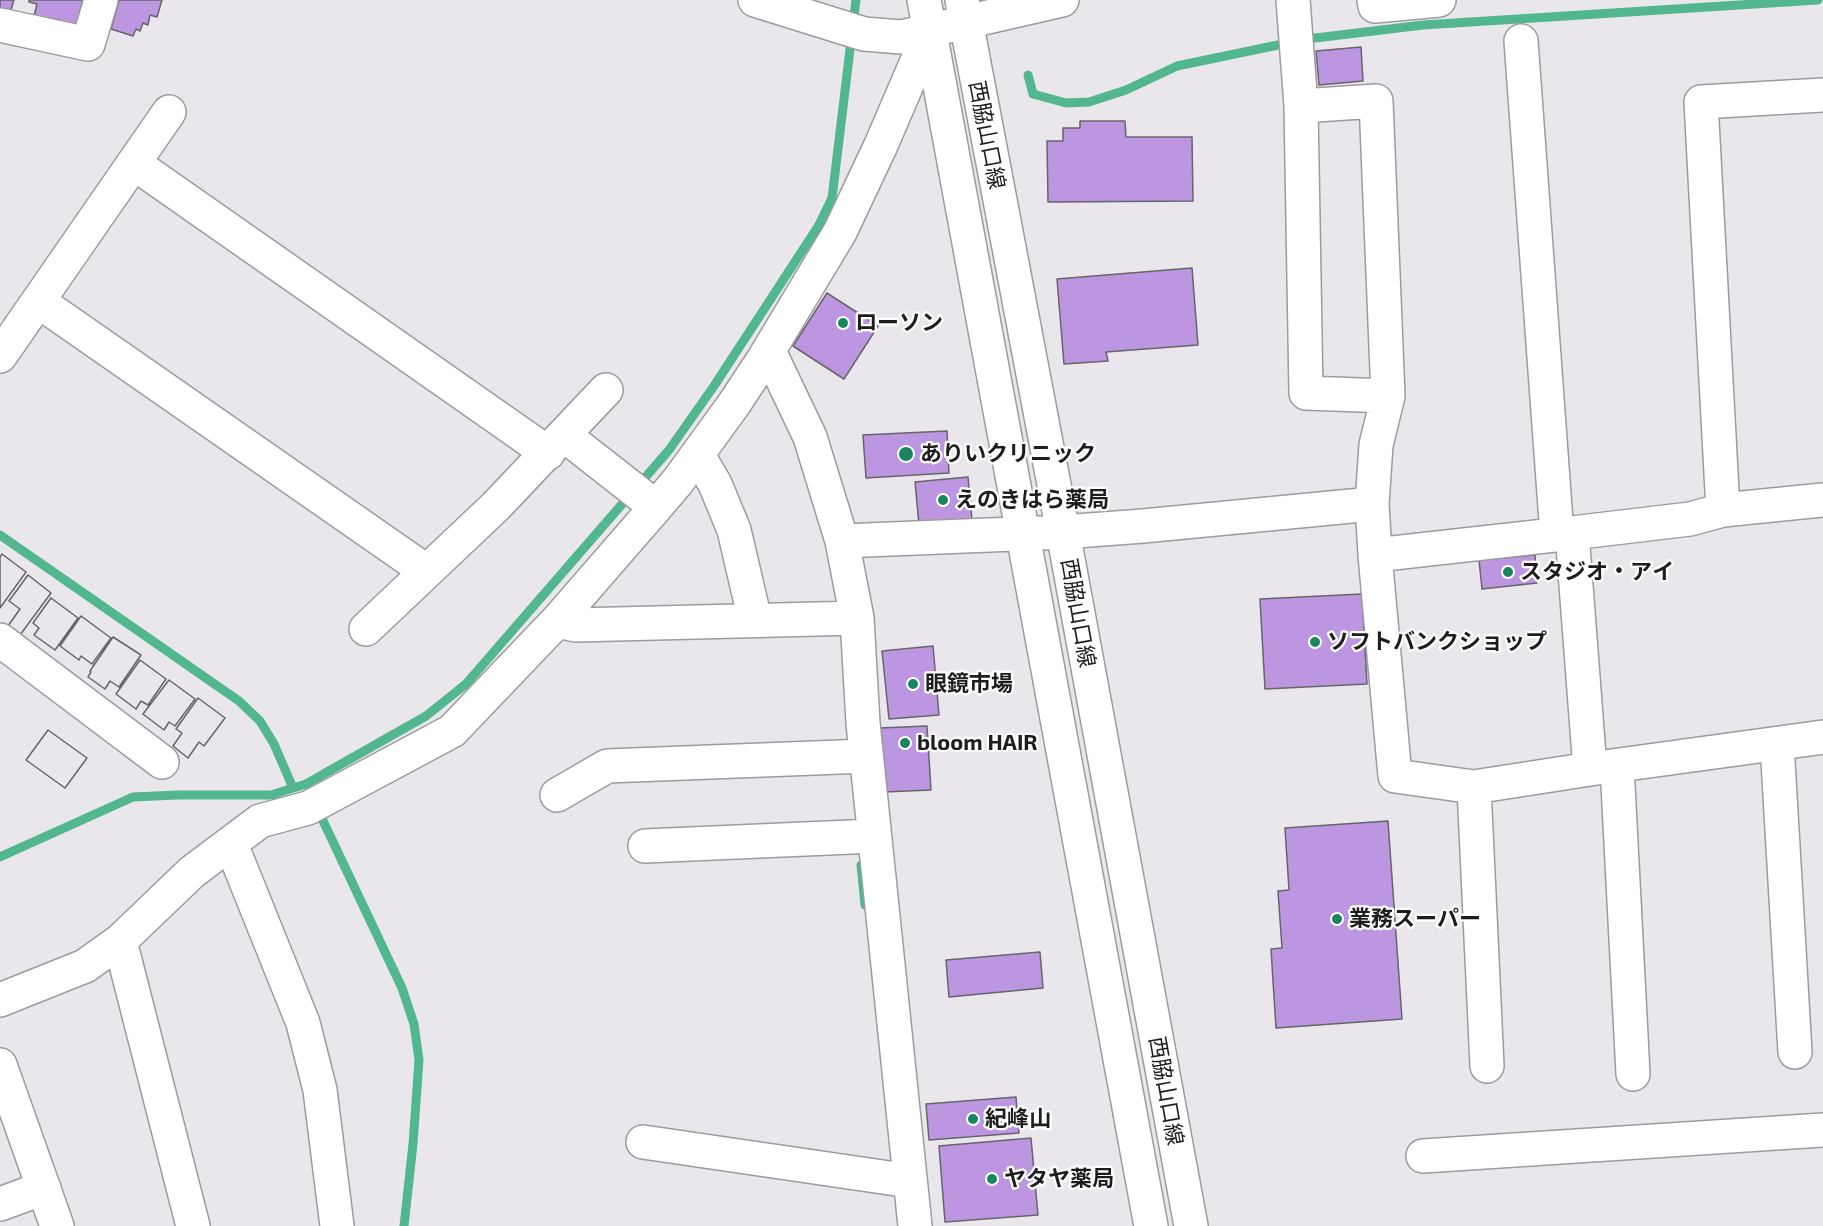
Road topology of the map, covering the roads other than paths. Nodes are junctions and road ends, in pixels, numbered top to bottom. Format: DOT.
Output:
graph roads {
  1 [pos="101,0"];
  2 [pos="756,0"];
  3 [pos="1062,0"];
  4 [pos="1293,0"];
  5 [pos="1374,0"];
  6 [pos="1439,0"];
  7 [pos="964,11"];
  8 [pos="927,16"];
  9 [pos="0,25"];
  10 [pos="1521,41"];
  11 [pos="1823,95"];
  12 [pos="1301,106"];
  13 [pos="169,112"];
  14 [pos="135,164"];
  15 [pos="38,301"];
  16 [pos="0,356"];
  17 [pos="762,362"];
  18 [pos="606,390"];
  19 [pos="1388,396"];
  20 [pos="556,444"];
  21 [pos="698,454"];
  22 [pos="1823,500"];
  23 [pos="1372,504"];
  24 [pos="656,507"];
  25 [pos="1723,510"];
  26 [pos="1063,532"];
  27 [pos="1022,533"];
  28 [pos="1565,534"];
  29 [pos="842,541"];
  30 [pos="1375,555"];
  31 [pos="426,571"];
  32 [pos="846,618"];
  33 [pos="755,620"];
  34 [pos="557,621"];
  35 [pos="366,628"];
  36 [pos="0,640"];
  37 [pos="1823,737"];
  38 [pos="1777,744"];
  39 [pos="856,756"];
  40 [pos="162,762"];
  41 [pos="1604,767"];
  42 [pos="1474,787"];
  43 [pos="557,795"];
  44 [pos="863,836"];
  45 [pos="231,844"];
  46 [pos="645,846"];
  47 [pos="120,941"];
  48 [pos="0,1000"];
  49 [pos="1795,1052"];
  50 [pos="0,1065"];
  51 [pos="1487,1066"];
  52 [pos="1634,1074"];
  53 [pos="1823,1130"];
  54 [pos="643,1142"];
  55 [pos="1423,1156"];
  56 [pos="899,1179"];
  57 [pos="44,1188"];
  58 [pos="0,1204"];
  59 [pos="57,1226"];
  60 [pos="193,1226"];
  61 [pos="337,1226"];
  62 [pos="915,1226"];
  63 [pos="1151,1226"];
  64 [pos="1191,1226"];
  1 -- 9 [label="street"];
  2 -- 8 [label="street"];
  3 -- 7 [label="street"];
  4 -- 12 [label="street"];
  5 -- 6 [label="street"];
  7 -- 8 [label="street"];
  7 -- 26 [label="street, 西脇山口線"];
  8 -- 17 [label="street"];
  8 -- 27 [label="street, 西脇山口線"];
  10 -- 28 [label="street"];
  11 -- 25 [label="street"];
  12 -- 19 [label="street"];
  12 -- 19 [label="street"];
  13 -- 14 [label="street"];
  14 -- 15 [label="street"];
  14 -- 20 [label="street"];
  15 -- 16 [label="street"];
  15 -- 31 [label="street"];
  17 -- 21 [label="street"];
  17 -- 29 [label="street"];
  18 -- 20 [label="street"];
  19 -- 23 [label="street"];
  20 -- 24 [label="street"];
  20 -- 31 [label="street"];
  21 -- 24 [label="street"];
  21 -- 33 [label="street"];
  22 -- 25 [label="street"];
  23 -- 26 [label="street"];
  23 -- 30 [label="street"];
  24 -- 34 [label="street"];
  25 -- 28 [label="street"];
  26 -- 27 [label="street"];
  26 -- 64 [label="street, 西脇山口線"];
  27 -- 29 [label="street"];
  27 -- 63 [label="street, 西脇山口線"];
  28 -- 30 [label="street"];
  28 -- 41 [label="street"];
  29 -- 32 [label="street"];
  30 -- 42 [label="street"];
  31 -- 35 [label="street"];
  32 -- 33 [label="street"];
  32 -- 39 [label="street"];
  33 -- 34 [label="street"];
  34 -- 45 [label="street"];
  36 -- 40 [label="street"];
  37 -- 38 [label="street"];
  38 -- 41 [label="street"];
  38 -- 49 [label="street"];
  39 -- 43 [label="street"];
  39 -- 44 [label="street"];
  41 -- 42 [label="street"];
  41 -- 52 [label="street"];
  42 -- 51 [label="street"];
  44 -- 46 [label="street"];
  44 -- 56 [label="street"];
  45 -- 47 [label="street"];
  45 -- 61 [label="street"];
  47 -- 48 [label="street"];
  47 -- 60 [label="street"];
  50 -- 57 [label="street"];
  53 -- 55 [label="street"];
  54 -- 56 [label="street"];
  56 -- 62 [label="street"];
  57 -- 58 [label="street"];
  57 -- 59 [label="street"];
}
